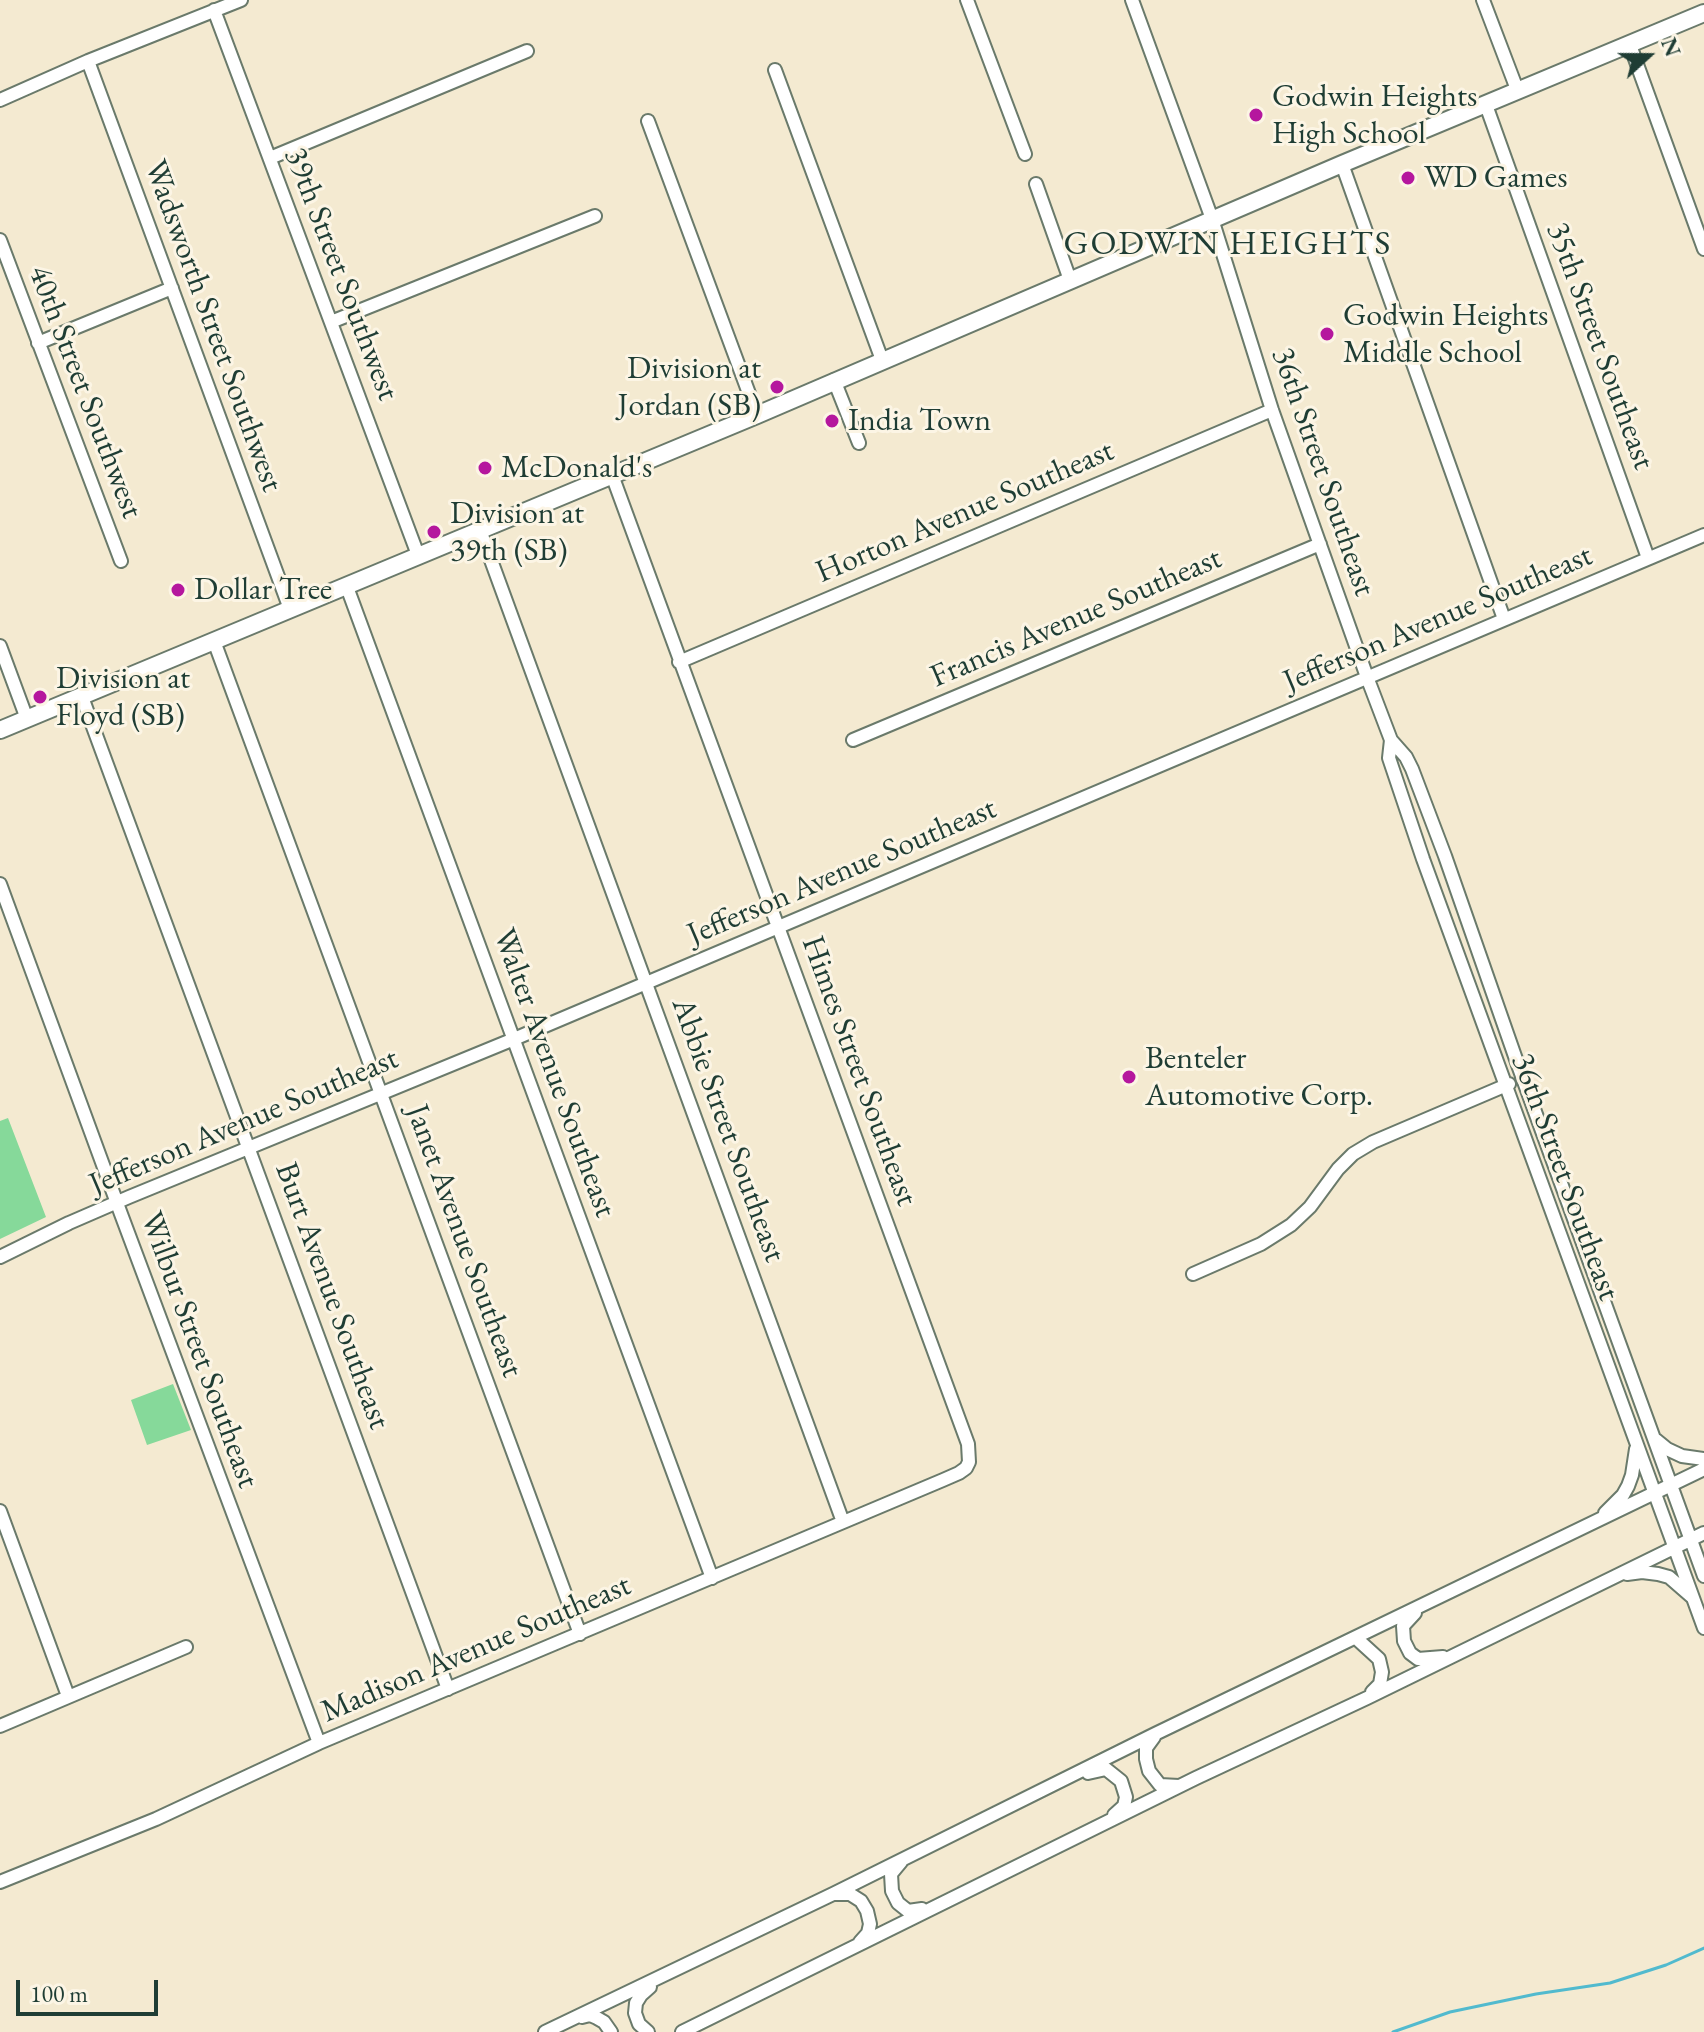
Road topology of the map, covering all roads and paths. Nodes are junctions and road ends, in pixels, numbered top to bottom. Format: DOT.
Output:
graph roads {
  1 [pos="241,0"];
  2 [pos="967,0"];
  3 [pos="1132,0"];
  4 [pos="1483,0"];
  5 [pos="214,10"];
  6 [pos="1704,13"];
  7 [pos="1630,45"];
  8 [pos="527,51"];
  9 [pos="88,61"];
  10 [pos="775,70"];
  11 [pos="1518,92"];
  12 [pos="0,100"];
  13 [pos="1486,105"];
  14 [pos="648,121"];
  15 [pos="1025,154"];
  16 [pos="270,158"];
  17 [pos="1342,164"];
  18 [pos="1036,184"];
  19 [pos="595,216"];
  20 [pos="1212,219"];
  21 [pos="0,240"];
  22 [pos="1704,249"];
  23 [pos="1070,280"];
  24 [pos="172,288"];
  25 [pos="331,322"];
  26 [pos="38,343"];
  27 [pos="882,360"];
  28 [pos="834,380"];
  29 [pos="1272,410"];
  30 [pos="757,415"];
  31 [pos="859,443"];
  32 [pos="612,475"];
  33 [pos="480,530"];
  34 [pos="1704,535"];
  35 [pos="1320,544"];
  36 [pos="418,555"];
  37 [pos="1648,558"];
  38 [pos="121,561"];
  39 [pos="347,587"];
  40 [pos="290,609"];
  41 [pos="1504,619"];
  42 [pos="214,641"];
  43 [pos="0,646"];
  44 [pos="679,662"];
  45 [pos="1367,677"];
  46 [pos="82,697"];
  47 [pos="27,719"];
  48 [pos="0,730"];
  49 [pos="853,740"];
  50 [pos="1391,740"];
  51 [pos="0,884"];
  52 [pos="779,927"];
  53 [pos="646,982"];
  54 [pos="514,1039"];
  55 [pos="1523,1079"];
  56 [pos="1504,1086"];
  57 [pos="382,1092"];
  58 [pos="250,1147"];
  59 [pos="117,1202"];
  60 [pos="0,1257"];
  61 [pos="1193,1274"];
  62 [pos="1654,1439"];
  63 [pos="1636,1446"];
  64 [pos="1704,1459"];
  65 [pos="969,1462"];
  66 [pos="1704,1469"];
  67 [pos="1671,1485"];
  68 [pos="1655,1493"];
  69 [pos="0,1511"];
  70 [pos="1599,1519"];
  71 [pos="843,1522"];
  72 [pos="1704,1533"];
  73 [pos="1690,1540"];
  74 [pos="1674,1547"];
  75 [pos="1620,1575"];
  76 [pos="1704,1576"];
  77 [pos="712,1578"];
  78 [pos="1693,1597"];
  79 [pos="1423,1605"];
  80 [pos="1704,1628"];
  81 [pos="580,1634"];
  82 [pos="1356,1638"];
  83 [pos="186,1647"];
  84 [pos="1452,1656"];
  85 [pos="448,1689"];
  86 [pos="68,1696"];
  87 [pos="1367,1698"];
  88 [pos="0,1726"];
  89 [pos="1155,1734"];
  90 [pos="319,1743"];
  91 [pos="1070,1777"];
  92 [pos="1181,1786"];
  93 [pos="1096,1829"];
  94 [pos="903,1859"];
  95 [pos="0,1882"];
  96 [pos="833,1894"];
  97 [pos="938,1906"];
  98 [pos="855,1947"];
  99 [pos="661,1976"];
  100 [pos="575,2018"];
  101 [pos="685,2030"];
  102 [pos="545,2032"];
  103 [pos="611,2032"];
  104 [pos="648,2032"];
  105 [pos="670,2032"];
  1 -- 5 [label="street"];
  2 -- 15 [label="street"];
  3 -- 20 [label="street, 36th Street Southeast"];
  4 -- 11 [label="street"];
  5 -- 9 [label="street"];
  5 -- 16 [label="street, 39th Street Southwest"];
  6 -- 7 [label="main road"];
  7 -- 11 [label="main road"];
  7 -- 22 [label="street"];
  8 -- 16 [label="street"];
  9 -- 12 [label="street"];
  9 -- 24 [label="street, Wadsworth Street Southwest"];
  10 -- 27 [label="street"];
  11 -- 13 [label="main road"];
  13 -- 17 [label="main road"];
  13 -- 37 [label="street, 35th Street Southeast"];
  14 -- 30 [label="street"];
  16 -- 25 [label="street, 39th Street Southwest"];
  17 -- 20 [label="main road"];
  17 -- 41 [label="street"];
  18 -- 23 [label="street"];
  19 -- 25 [label="street"];
  20 -- 23 [label="main road"];
  20 -- 29 [label="street, 36th Street Southeast"];
  21 -- 26 [label="street, 40th Street Southwest"];
  23 -- 27 [label="main road"];
  24 -- 26 [label="street"];
  24 -- 40 [label="street, Wadsworth Street Southwest"];
  25 -- 36 [label="street, 39th Street Southwest"];
  26 -- 38 [label="street, 40th Street Southwest"];
  27 -- 28 [label="main road"];
  28 -- 30 [label="main road"];
  28 -- 31 [label="street"];
  29 -- 35 [label="street, 36th Street Southeast"];
  29 -- 44 [label="street, Horton Avenue Southeast"];
  30 -- 32 [label="main road"];
  32 -- 33 [label="main road"];
  32 -- 44 [label="street, Himes Street Southeast"];
  33 -- 36 [label="main road"];
  33 -- 53 [label="street, Abbie Street Southeast"];
  34 -- 37 [label="street, Jefferson Avenue Southeast"];
  35 -- 45 [label="street, 36th Street Southeast"];
  35 -- 49 [label="street, Francis Avenue Southeast"];
  36 -- 39 [label="main road"];
  37 -- 41 [label="street, Jefferson Avenue Southeast"];
  39 -- 40 [label="main road"];
  39 -- 54 [label="street, Walter Avenue Southeast"];
  40 -- 42 [label="main road"];
  41 -- 45 [label="street, Jefferson Avenue Southeast"];
  42 -- 46 [label="main road"];
  42 -- 57 [label="street, Janet Avenue Southeast"];
  43 -- 47 [label="street"];
  44 -- 52 [label="street, Himes Street Southeast"];
  45 -- 50 [label="street, 36th Street Southeast"];
  45 -- 52 [label="street, Jefferson Avenue Southeast"];
  46 -- 47 [label="main road"];
  46 -- 58 [label="street, Burt Avenue Southeast"];
  47 -- 48 [label="main road"];
  50 -- 55 [label="street, 36th Street Southeast"];
  50 -- 56 [label="street, 36th Street Southeast"];
  51 -- 59 [label="street, Wilbur Street Southeast"];
  52 -- 53 [label="street, Jefferson Avenue Southeast"];
  52 -- 65 [label="street, Himes Street Southeast"];
  53 -- 54 [label="street, Jefferson Avenue Southeast"];
  53 -- 71 [label="street, Abbie Street Southeast"];
  54 -- 57 [label="street, Jefferson Avenue Southeast"];
  54 -- 77 [label="street, Walter Avenue Southeast"];
  55 -- 56 [label="street"];
  55 -- 62 [label="street, 36th Street Southeast"];
  56 -- 61 [label="street"];
  56 -- 63 [label="street, 36th Street Southeast"];
  57 -- 58 [label="street, Jefferson Avenue Southeast"];
  57 -- 81 [label="street, Janet Avenue Southeast"];
  58 -- 59 [label="street, Jefferson Avenue Southeast"];
  58 -- 85 [label="street, Burt Avenue Southeast"];
  59 -- 60 [label="street, Jefferson Avenue Southeast"];
  59 -- 90 [label="street, Wilbur Street Southeast"];
  62 -- 64 [label="street"];
  62 -- 67 [label="street, 36th Street Southeast"];
  63 -- 68 [label="street, 36th Street Southeast"];
  63 -- 70 [label="street"];
  65 -- 71 [label="street, Madison Avenue Southeast"];
  66 -- 67 [label="street"];
  67 -- 68 [label="street"];
  67 -- 73 [label="street, 36th Street Southeast"];
  68 -- 70 [label="street"];
  68 -- 74 [label="street, 36th Street Southeast"];
  69 -- 86 [label="street"];
  70 -- 79 [label="street"];
  71 -- 77 [label="street, Madison Avenue Southeast"];
  72 -- 73 [label="street"];
  73 -- 74 [label="street"];
  73 -- 76 [label="street, 36th Street Southeast"];
  74 -- 75 [label="street"];
  74 -- 78 [label="street, 36th Street Southeast"];
  75 -- 78 [label="street"];
  75 -- 84 [label="street"];
  77 -- 81 [label="street, Madison Avenue Southeast"];
  78 -- 80 [label="street, 36th Street Southeast"];
  79 -- 82 [label="street"];
  79 -- 84 [label="street"];
  81 -- 85 [label="street, Madison Avenue Southeast"];
  82 -- 87 [label="street"];
  82 -- 89 [label="street"];
  83 -- 86 [label="street"];
  84 -- 87 [label="street"];
  85 -- 90 [label="street, Madison Avenue Southeast"];
  86 -- 88 [label="street"];
  87 -- 92 [label="street"];
  89 -- 91 [label="street"];
  89 -- 92 [label="street"];
  90 -- 95 [label="street, Madison Avenue Southeast"];
  91 -- 93 [label="street"];
  91 -- 94 [label="street"];
  92 -- 93 [label="street"];
  93 -- 97 [label="street"];
  94 -- 96 [label="street"];
  94 -- 97 [label="street"];
  96 -- 98 [label="street"];
  96 -- 99 [label="street"];
  97 -- 98 [label="street"];
  98 -- 101 [label="street"];
  99 -- 100 [label="street"];
  99 -- 104 [label="street"];
  100 -- 102 [label="street"];
  100 -- 103 [label="street"];
  101 -- 105 [label="street"];
}
